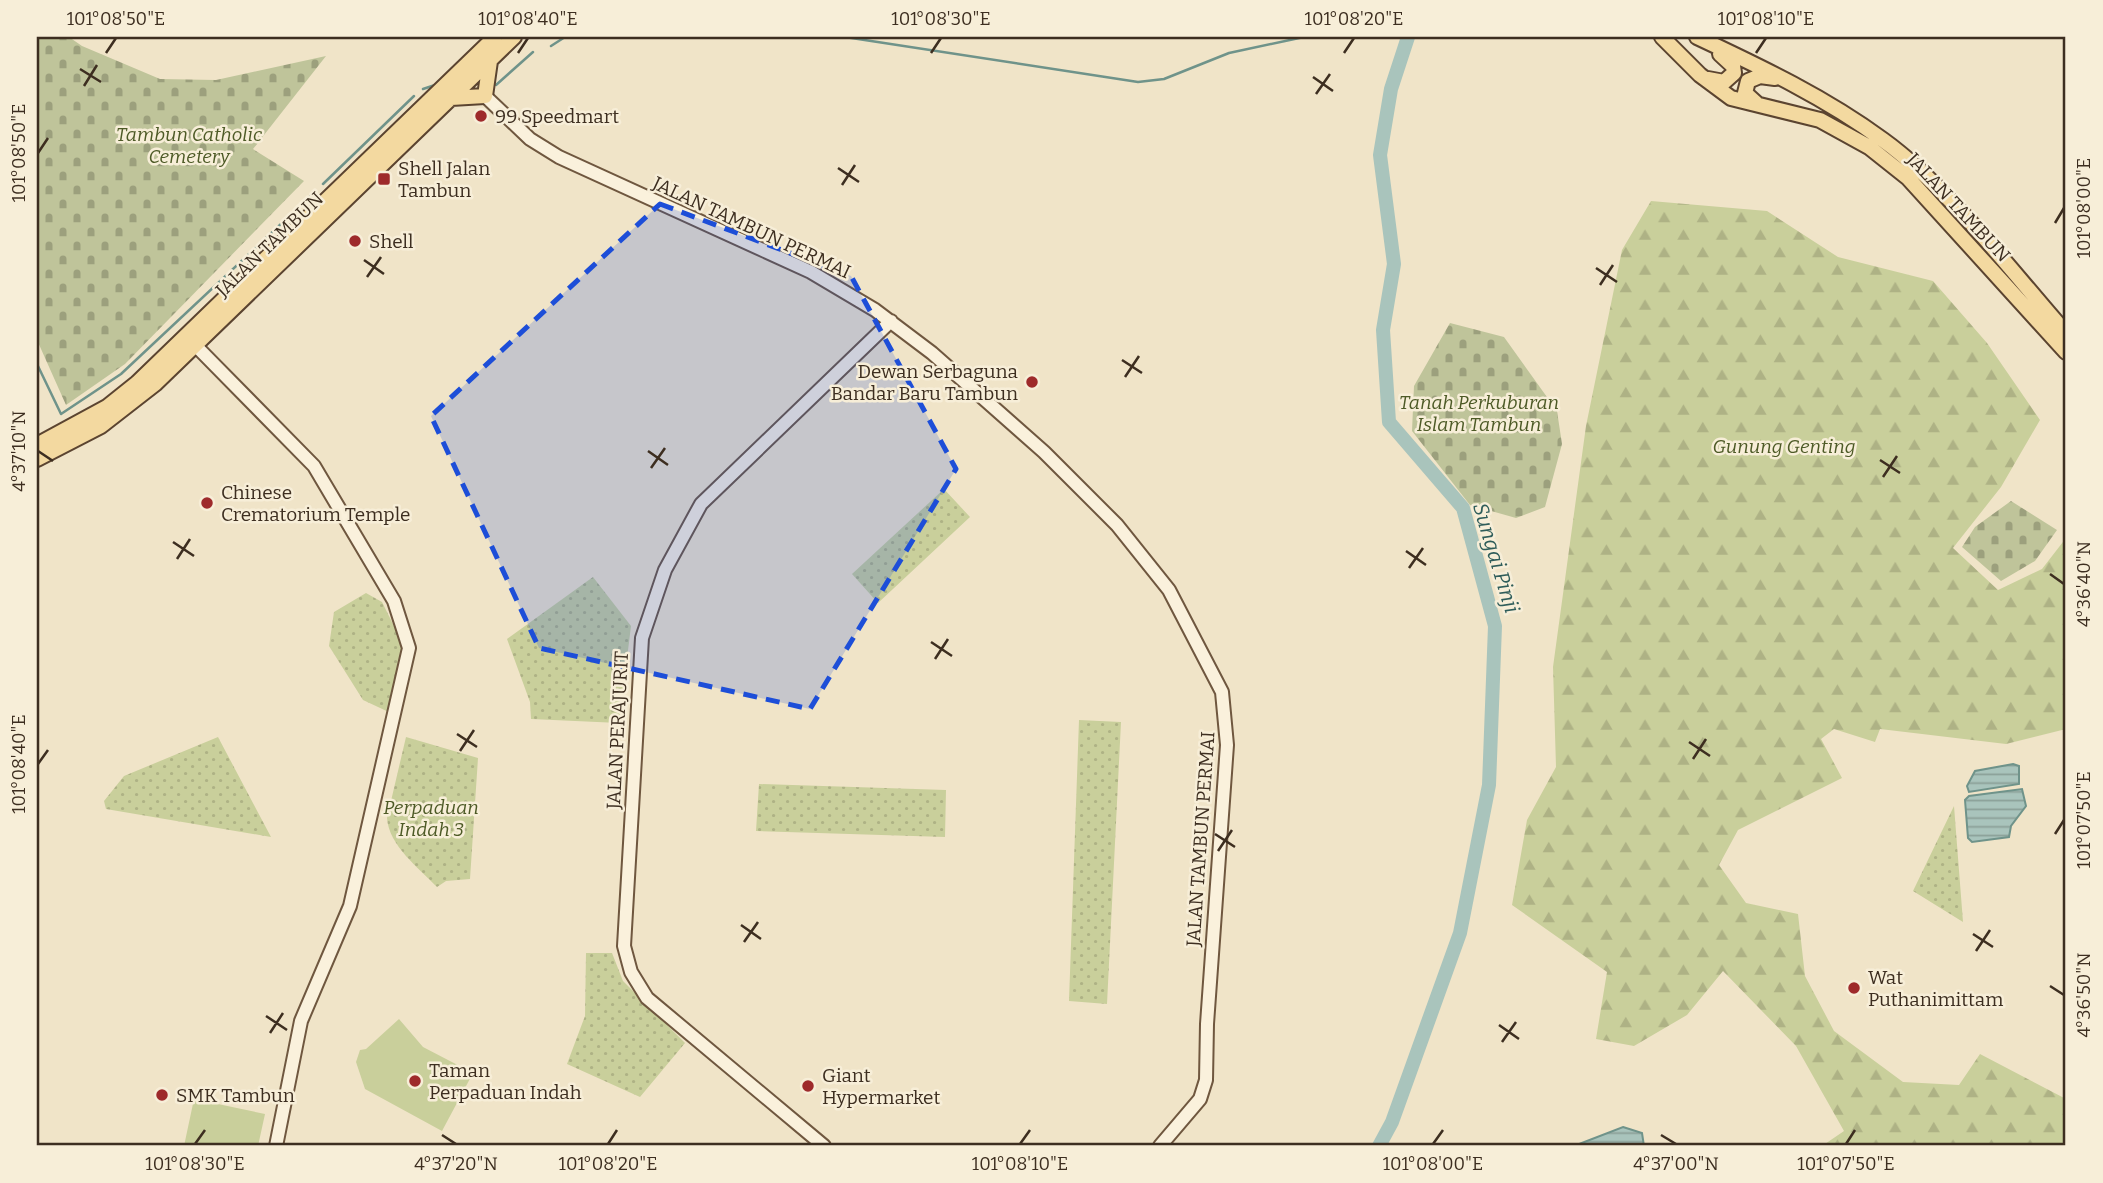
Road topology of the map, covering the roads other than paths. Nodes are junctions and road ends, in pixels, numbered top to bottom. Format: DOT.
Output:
graph roads {
  1 [pos="495,37"];
  2 [pos="514,37"];
  3 [pos="1662,37"];
  4 [pos="1698,37"];
  5 [pos="491,60"];
  6 [pos="1700,75"];
  7 [pos="1780,78"];
  8 [pos="485,96"];
  9 [pos="451,98"];
  10 [pos="1767,108"];
  11 [pos="891,321"];
  12 [pos="2066,333"];
  13 [pos="194,344"];
  14 [pos="2066,352"];
  15 [pos="37,445"];
  16 [pos="37,459"];
  17 [pos="276,1146"];
  18 [pos="824,1146"];
  19 [pos="1160,1146"];
  1 -- 15 [label="main road, JALAN TAMBUN"];
  2 -- 5 [label="main road, JALAN TAMBUN"];
  3 -- 6 [label="main road, JALAN TAMBUN"];
  4 -- 6 [label="main road"];
  4 -- 7 [label="main road, JALAN TAMBUN"];
  5 -- 8 [label="main road"];
  5 -- 9 [label="main road, JALAN TAMBUN"];
  6 -- 10 [label="main road, JALAN TAMBUN"];
  7 -- 10 [label="main road"];
  7 -- 12 [label="main road, JALAN TAMBUN"];
  8 -- 9 [label="main road"];
  8 -- 11 [label="street, JALAN TAMBUN PERMAI"];
  9 -- 13 [label="main road, JALAN TAMBUN"];
  10 -- 14 [label="main road, JALAN TAMBUN"];
  11 -- 18 [label="street, JALAN PERAJURIT"];
  11 -- 19 [label="street, JALAN TAMBUN PERMAI"];
  13 -- 16 [label="main road, JALAN TAMBUN"];
  13 -- 17 [label="street"];
}
